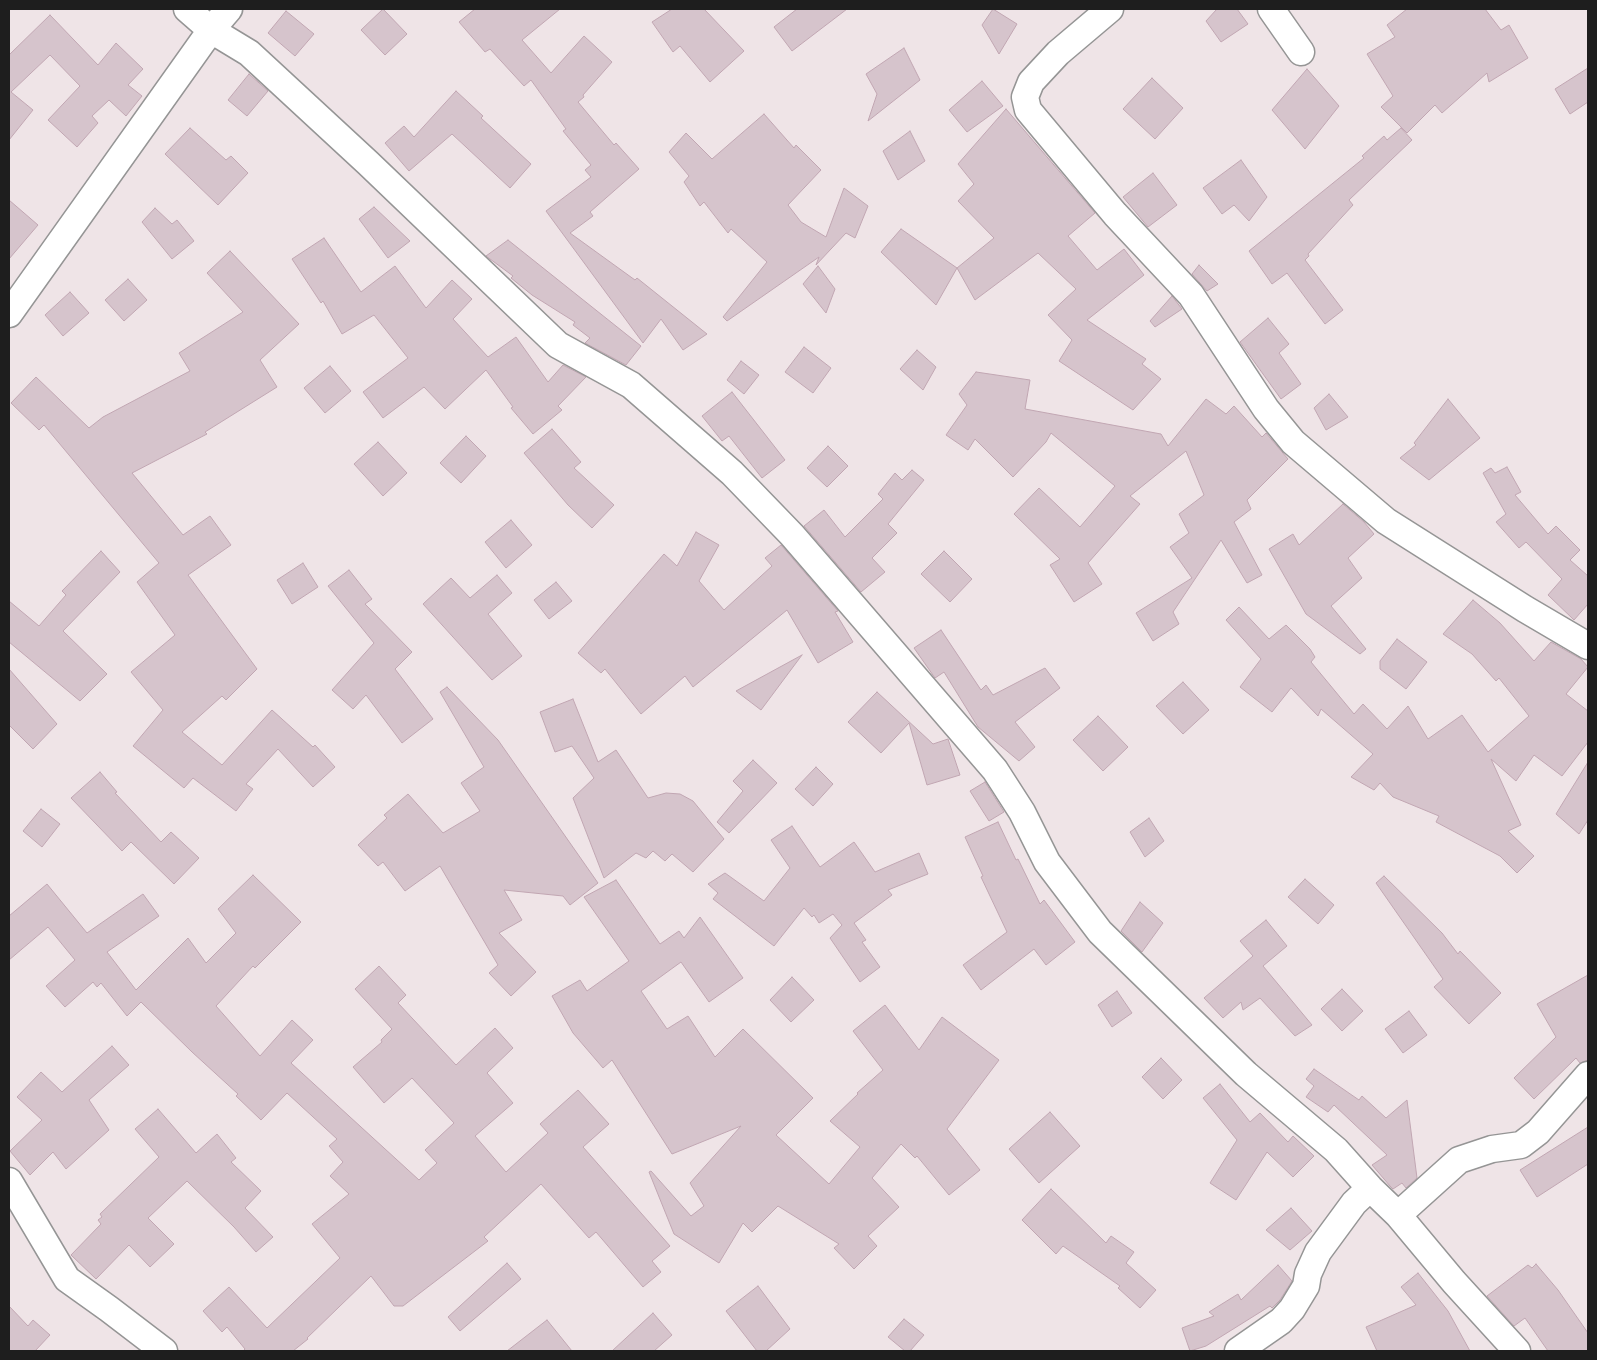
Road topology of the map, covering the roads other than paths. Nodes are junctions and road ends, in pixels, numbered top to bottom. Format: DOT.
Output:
graph roads {
  1 [pos="187,9"];
  2 [pos="229,9"];
  3 [pos="1110,9"];
  4 [pos="1271,9"];
  5 [pos="211,30"];
  6 [pos="1301,52"];
  7 [pos="9,314"];
  8 [pos="1588,646"];
  9 [pos="1588,1074"];
  10 [pos="9,1181"];
  11 [pos="1370,1188"];
  12 [pos="1398,1215"];
  13 [pos="164,1351"];
  14 [pos="1238,1351"];
  15 [pos="1517,1351"];
  1 -- 5 [label="street"];
  2 -- 5 [label="street"];
  3 -- 8 [label="street"];
  4 -- 6 [label="street"];
  5 -- 7 [label="street"];
  5 -- 11 [label="street"];
  9 -- 12 [label="street"];
  10 -- 13 [label="street"];
  11 -- 12 [label="street"];
  11 -- 14 [label="street"];
  12 -- 15 [label="street"];
}
